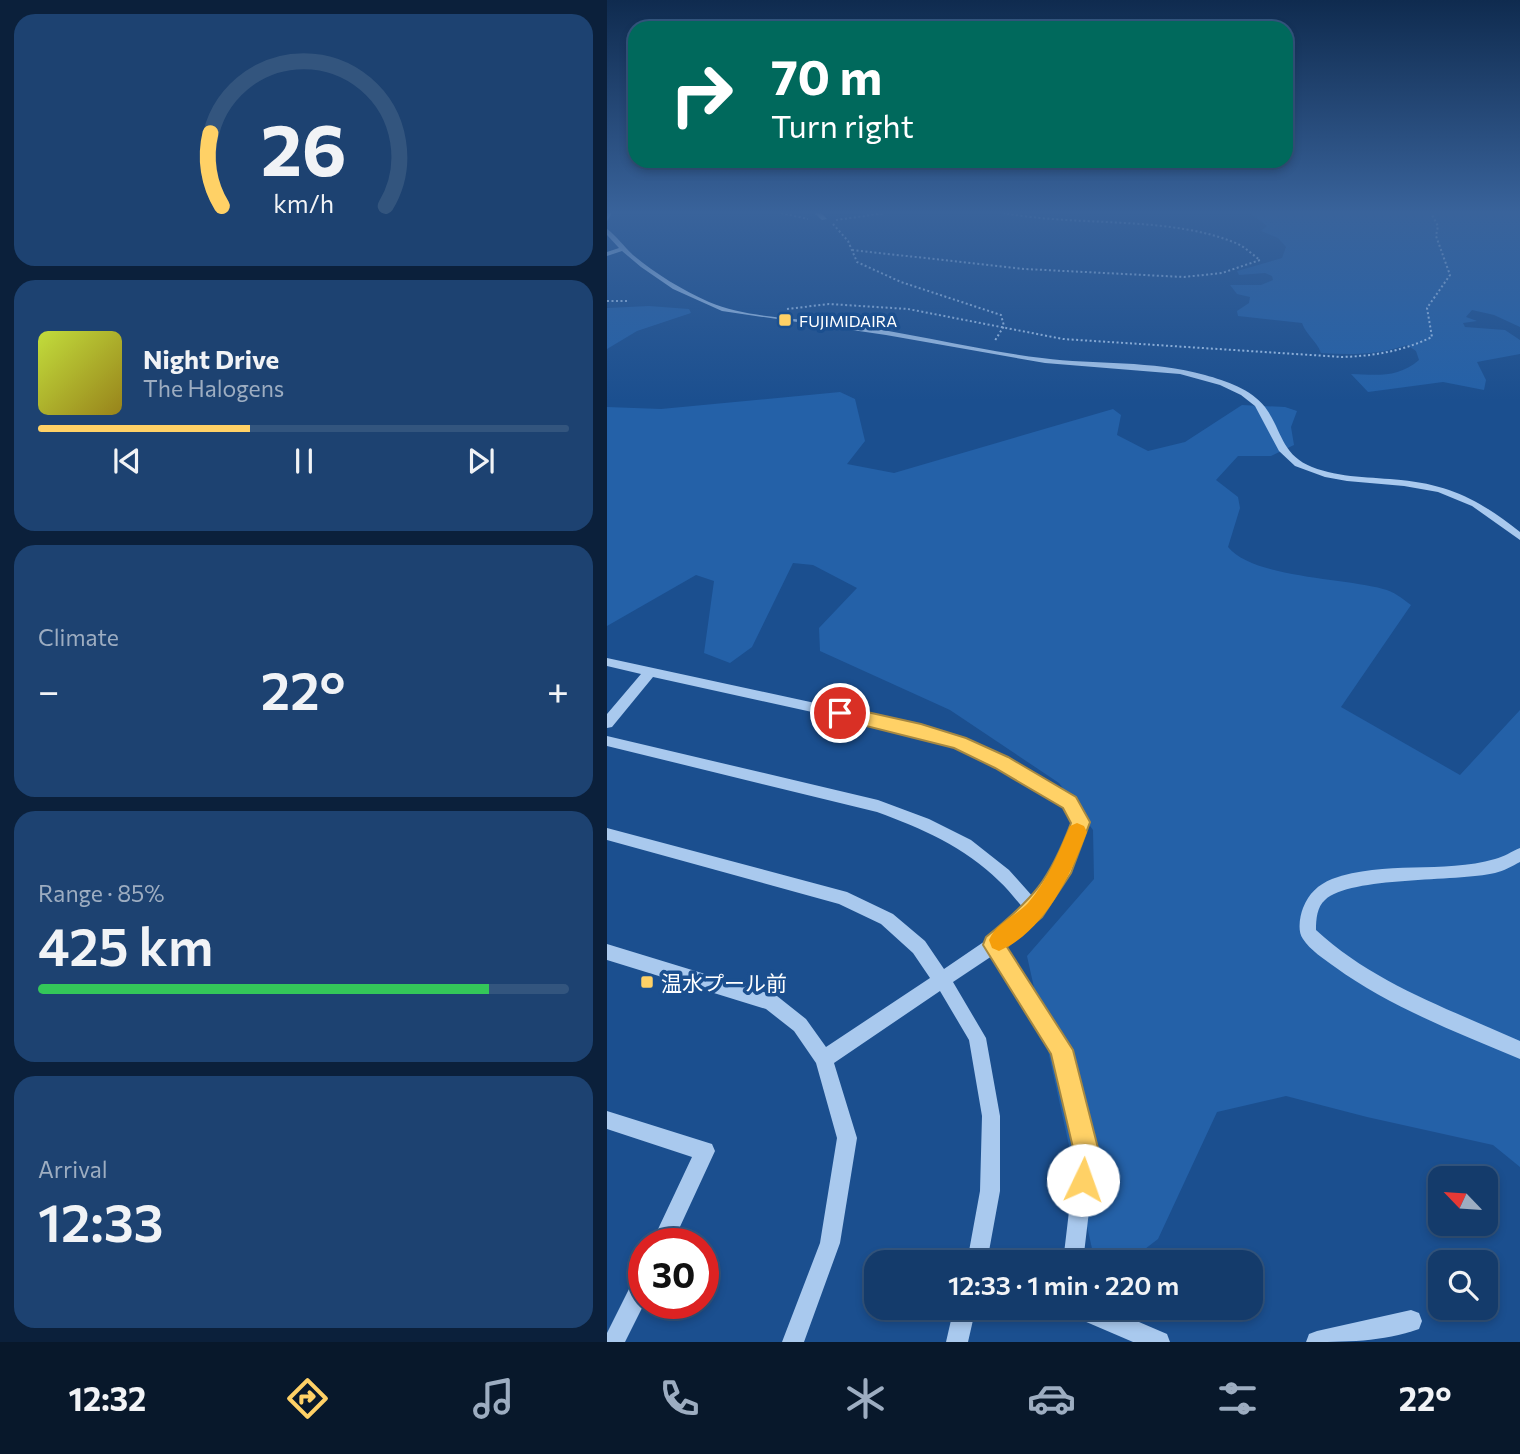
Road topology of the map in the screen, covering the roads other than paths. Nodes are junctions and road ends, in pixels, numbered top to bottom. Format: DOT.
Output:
graph roads {
  1 [pos="660,276"];
  2 [pos="1520,537"];
  3 [pos="607,662"];
  4 [pos="650,672"];
  5 [pos="607,723"];
  6 [pos="607,741"];
  7 [pos="607,834"];
  8 [pos="1520,855"];
  9 [pos="1035,910"];
  10 [pos="994,945"];
  11 [pos="607,952"];
  12 [pos="941,979"];
  13 [pos="1520,1050"];
  14 [pos="824,1059"];
  15 [pos="607,1120"];
  16 [pos="669,1228"];
  17 [pos="979,1250"];
  18 [pos="1074,1250"];
  19 [pos="628,1310"];
  20 [pos="962,1320"];
  21 [pos="1108,1320"];
  22 [pos="1411,1321"];
  23 [pos="612,1339"];
  24 [pos="793,1342"];
  25 [pos="957,1342"];
  26 [pos="1159,1342"];
  27 [pos="1317,1342"];
  1 -- 2 [label="street"];
  3 -- 4 [label="street"];
  4 -- 5 [label="street"];
  4 -- 9 [label="street"];
  6 -- 9 [label="street"];
  7 -- 12 [label="street"];
  8 -- 13 [label="street"];
  9 -- 10 [label="street"];
  10 -- 12 [label="street"];
  10 -- 18 [label="street"];
  11 -- 14 [label="street"];
  12 -- 14 [label="street"];
  12 -- 17 [label="street"];
  14 -- 24 [label="street"];
  15 -- 16 [label="street"];
  19 -- 23 [label="street"];
  20 -- 25 [label="street"];
  21 -- 26 [label="street"];
  22 -- 27 [label="street"];
}
